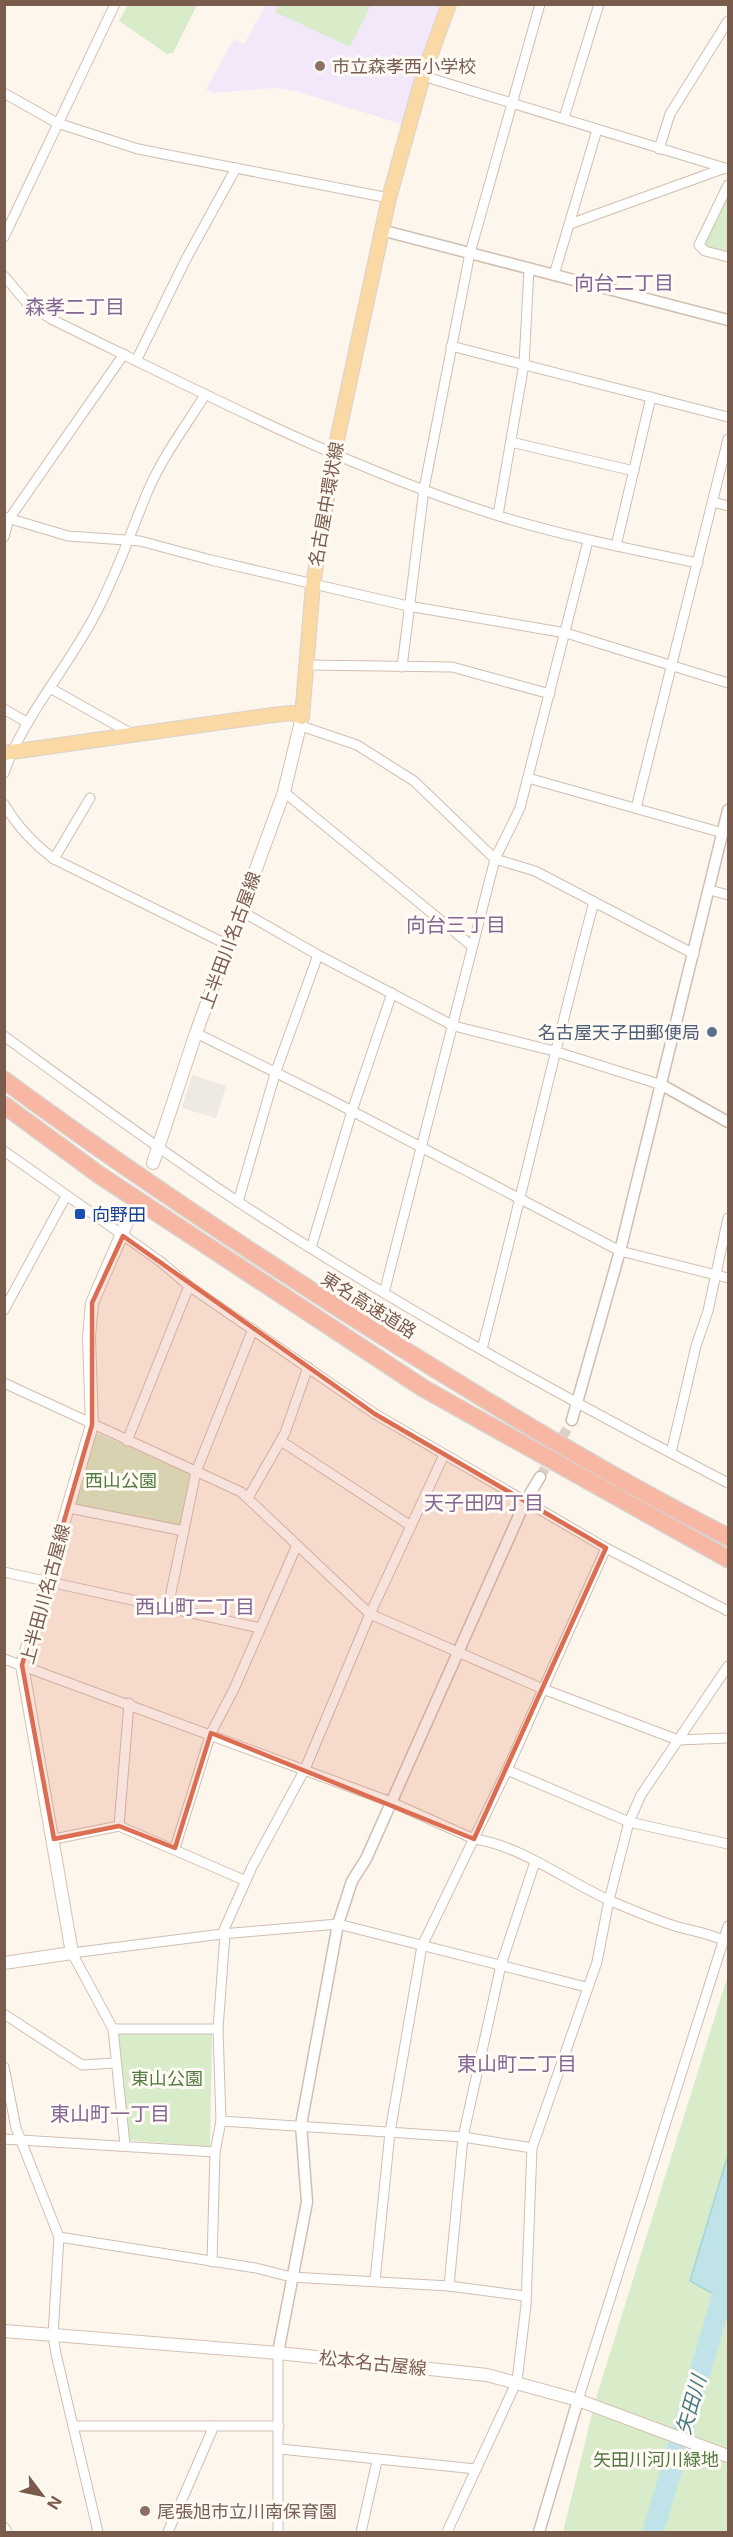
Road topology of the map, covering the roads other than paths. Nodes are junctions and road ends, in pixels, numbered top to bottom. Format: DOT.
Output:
graph roads {
  1 [pos="103,4"];
  2 [pos="449,4"];
  3 [pos="540,4"];
  4 [pos="599,4"];
  5 [pos="114,7"];
  6 [pos="729,21"];
  7 [pos="423,76"];
  8 [pos="4,93"];
  9 [pos="513,103"];
  10 [pos="564,118"];
  11 [pos="57,123"];
  12 [pos="597,130"];
  13 [pos="659,148"];
  14 [pos="236,168"];
  15 [pos="727,169"];
  16 [pos="729,185"];
  17 [pos="389,198"];
  18 [pos="570,224"];
  19 [pos="381,230"];
  20 [pos="4,237"];
  21 [pos="470,253"];
  22 [pos="729,257"];
  23 [pos="529,268"];
  24 [pos="554,274"];
  25 [pos="4,276"];
  26 [pos="729,320"];
  27 [pos="451,346"];
  28 [pos="124,354"];
  29 [pos="136,360"];
  30 [pos="524,364"];
  31 [pos="205,395"];
  32 [pos="651,397"];
  33 [pos="729,417"];
  34 [pos="729,439"];
  35 [pos="511,442"];
  36 [pos="334,454"];
  37 [pos="634,471"];
  38 [pos="424,489"];
  39 [pos="713,502"];
  40 [pos="729,506"];
  41 [pos="498,515"];
  42 [pos="7,518"];
  43 [pos="4,537"];
  44 [pos="130,541"];
  45 [pos="588,541"];
  46 [pos="616,546"];
  47 [pos="698,563"];
  48 [pos="313,585"];
  49 [pos="408,606"];
  50 [pos="566,633"];
  51 [pos="672,664"];
  52 [pos="307,665"];
  53 [pos="402,667"];
  54 [pos="729,682"];
  55 [pos="50,688"];
  56 [pos="550,694"];
  57 [pos="4,709"];
  58 [pos="302,721"];
  59 [pos="28,723"];
  60 [pos="132,735"];
  61 [pos="8,753"];
  62 [pos="4,773"];
  63 [pos="528,778"];
  64 [pos="284,792"];
  65 [pos="90,798"];
  66 [pos="4,804"];
  67 [pos="636,808"];
  68 [pos="729,810"];
  69 [pos="723,833"];
  70 [pos="54,859"];
  71 [pos="495,859"];
  72 [pos="710,890"];
  73 [pos="729,895"];
  74 [pos="594,902"];
  75 [pos="241,911"];
  76 [pos="228,945"];
  77 [pos="472,946"];
  78 [pos="694,954"];
  79 [pos="318,955"];
  80 [pos="392,993"];
  81 [pos="454,1026"];
  82 [pos="196,1033"];
  83 [pos="4,1036"];
  84 [pos="554,1052"];
  85 [pos="274,1074"];
  86 [pos="4,1080"];
  87 [pos="662,1085"];
  88 [pos="4,1105"];
  89 [pos="352,1111"];
  90 [pos="729,1122"];
  91 [pos="421,1146"];
  92 [pos="159,1149"];
  93 [pos="5,1153"];
  94 [pos="153,1163"];
  95 [pos="66,1196"];
  96 [pos="521,1200"];
  97 [pos="238,1202"];
  98 [pos="132,1211"];
  99 [pos="729,1218"];
  100 [pos="123,1236"];
  101 [pos="311,1248"];
  102 [pos="620,1251"];
  103 [pos="716,1275"];
  104 [pos="729,1278"];
  105 [pos="189,1286"];
  106 [pos="384,1293"];
  107 [pos="4,1310"];
  108 [pos="252,1329"];
  109 [pos="482,1349"];
  110 [pos="308,1367"];
  111 [pos="4,1383"];
  112 [pos="579,1405"];
  113 [pos="572,1420"];
  114 [pos="92,1425"];
  115 [pos="127,1441"];
  116 [pos="281,1441"];
  117 [pos="671,1453"];
  118 [pos="444,1455"];
  119 [pos="196,1472"];
  120 [pos="540,1477"];
  121 [pos="729,1483"];
  122 [pos="248,1498"];
  123 [pos="525,1502"];
  124 [pos="69,1508"];
  125 [pos="411,1526"];
  126 [pos="184,1531"];
  127 [pos="729,1537"];
  128 [pos="297,1545"];
  129 [pos="606,1548"];
  130 [pos="729,1559"];
  131 [pos="4,1572"];
  132 [pos="48,1582"];
  133 [pos="168,1607"];
  134 [pos="729,1611"];
  135 [pos="370,1614"];
  136 [pos="260,1629"];
  137 [pos="458,1654"];
  138 [pos="4,1659"];
  139 [pos="22,1665"];
  140 [pos="729,1666"];
  141 [pos="543,1689"];
  142 [pos="129,1703"];
  143 [pos="211,1733"];
  144 [pos="729,1738"];
  145 [pos="678,1740"];
  146 [pos="305,1769"];
  147 [pos="507,1770"];
  148 [pos="392,1802"];
  149 [pos="629,1822"];
  150 [pos="119,1826"];
  151 [pos="54,1839"];
  152 [pos="474,1839"];
  153 [pos="729,1844"];
  154 [pos="175,1848"];
  155 [pos="535,1862"];
  156 [pos="246,1881"];
  157 [pos="609,1899"];
  158 [pos="338,1924"];
  159 [pos="729,1926"];
  160 [pos="223,1934"];
  161 [pos="723,1940"];
  162 [pos="423,1946"];
  163 [pos="72,1953"];
  164 [pos="4,1963"];
  165 [pos="501,1965"];
  166 [pos="586,1988"];
  167 [pos="4,2014"];
  168 [pos="113,2029"];
  169 [pos="218,2029"];
  170 [pos="115,2063"];
  171 [pos="4,2067"];
  172 [pos="221,2121"];
  173 [pos="301,2125"];
  174 [pos="390,2132"];
  175 [pos="463,2137"];
  176 [pos="4,2139"];
  177 [pos="20,2139"];
  178 [pos="125,2145"];
  179 [pos="532,2148"];
  180 [pos="215,2152"];
  181 [pos="59,2237"];
  182 [pos="212,2262"];
  183 [pos="291,2277"];
  184 [pos="375,2281"];
  185 [pos="449,2286"];
  186 [pos="525,2296"];
  187 [pos="4,2331"];
  188 [pos="53,2335"];
  189 [pos="278,2354"];
  190 [pos="517,2381"];
  191 [pos="584,2402"];
  192 [pos="73,2426"];
  193 [pos="214,2426"];
  194 [pos="279,2426"];
  195 [pos="280,2449"];
  196 [pos="729,2456"];
  197 [pos="377,2461"];
  198 [pos="477,2469"];
  199 [pos="98,2532"];
  200 [pos="168,2532"];
  201 [pos="278,2532"];
  202 [pos="361,2532"];
  203 [pos="447,2532"];
  204 [pos="540,2532"];
  1 -- 5 [label="street"];
  2 -- 7 [label="main road, 名古屋中環状線"];
  3 -- 9 [label="street"];
  4 -- 10 [label="street"];
  5 -- 11 [label="street"];
  6 -- 13 [label="street"];
  7 -- 9 [label="street"];
  7 -- 17 [label="main road, 名古屋中環状線"];
  8 -- 11 [label="street"];
  9 -- 10 [label="street"];
  9 -- 21 [label="street"];
  10 -- 12 [label="street"];
  11 -- 14 [label="street"];
  11 -- 20 [label="street"];
  12 -- 13 [label="street"];
  12 -- 18 [label="street"];
  13 -- 15 [label="street"];
  14 -- 17 [label="street"];
  14 -- 29 [label="street"];
  15 -- 18 [label="street"];
  16 -- 22 [label="street"];
  17 -- 19 [label="main road, 名古屋中環状線"];
  18 -- 24 [label="street"];
  19 -- 21 [label="street"];
  19 -- 36 [label="main road, 名古屋中環状線"];
  21 -- 23 [label="street"];
  21 -- 27 [label="street"];
  23 -- 24 [label="street"];
  23 -- 30 [label="street"];
  24 -- 26 [label="street"];
  25 -- 28 [label="street"];
  27 -- 30 [label="street"];
  27 -- 38 [label="street"];
  28 -- 29 [label="street"];
  28 -- 42 [label="street"];
  29 -- 31 [label="street"];
  30 -- 32 [label="street"];
  30 -- 35 [label="street"];
  31 -- 36 [label="street"];
  31 -- 44 [label="street"];
  32 -- 33 [label="street"];
  32 -- 37 [label="street"];
  34 -- 39 [label="street"];
  35 -- 37 [label="street"];
  35 -- 41 [label="street"];
  36 -- 38 [label="street"];
  36 -- 48 [label="main road, 名古屋中環状線"];
  37 -- 46 [label="street"];
  38 -- 41 [label="street"];
  38 -- 49 [label="street"];
  39 -- 40 [label="street"];
  39 -- 47 [label="street"];
  41 -- 45 [label="street"];
  42 -- 43 [label="street"];
  42 -- 44 [label="street"];
  44 -- 48 [label="street"];
  44 -- 55 [label="street"];
  45 -- 46 [label="street"];
  45 -- 50 [label="street"];
  46 -- 47 [label="street"];
  47 -- 51 [label="street"];
  48 -- 49 [label="street"];
  48 -- 52 [label="main road, 名古屋中環状線"];
  49 -- 50 [label="street"];
  49 -- 53 [label="street"];
  50 -- 51 [label="street"];
  50 -- 56 [label="street"];
  51 -- 54 [label="street"];
  51 -- 67 [label="street"];
  52 -- 53 [label="street"];
  52 -- 58 [label="main road, 名古屋中環状線"];
  53 -- 56 [label="street"];
  55 -- 59 [label="street"];
  55 -- 60 [label="street"];
  56 -- 63 [label="street"];
  57 -- 59 [label="street"];
  58 -- 60 [label="main road"];
  58 -- 64 [label="main road, 上半田川名古屋線"];
  58 -- 71 [label="street"];
  59 -- 61 [label="street"];
  60 -- 61 [label="main road"];
  61 -- 62 [label="street"];
  63 -- 67 [label="street"];
  63 -- 71 [label="street"];
  64 -- 75 [label="main road, 上半田川名古屋線"];
  64 -- 77 [label="street"];
  65 -- 70 [label="street"];
  66 -- 70 [label="street"];
  67 -- 69 [label="street"];
  68 -- 69 [label="street"];
  69 -- 72 [label="street"];
  70 -- 76 [label="street"];
  71 -- 74 [label="street"];
  71 -- 77 [label="street"];
  72 -- 73 [label="street"];
  72 -- 78 [label="street"];
  74 -- 78 [label="street"];
  74 -- 84 [label="street"];
  75 -- 76 [label="main road, 上半田川名古屋線"];
  75 -- 79 [label="street"];
  76 -- 82 [label="main road, 上半田川名古屋線"];
  77 -- 81 [label="street"];
  78 -- 87 [label="street"];
  79 -- 80 [label="street"];
  79 -- 85 [label="street"];
  80 -- 81 [label="street"];
  80 -- 89 [label="street"];
  81 -- 84 [label="street"];
  81 -- 91 [label="street"];
  82 -- 85 [label="street"];
  82 -- 92 [label="main road, 上半田川名古屋線"];
  83 -- 92 [label="street"];
  84 -- 87 [label="street"];
  84 -- 96 [label="street"];
  85 -- 89 [label="street"];
  85 -- 97 [label="street"];
  86 -- 127 [label="highway, 東名高速道路"];
  87 -- 90 [label="street"];
  87 -- 102 [label="street"];
  88 -- 130 [label="highway"];
  89 -- 91 [label="street"];
  89 -- 101 [label="street"];
  91 -- 96 [label="street"];
  91 -- 106 [label="street"];
  92 -- 94 [label="main road, 上半田川名古屋線"];
  92 -- 97 [label="street"];
  93 -- 95 [label="street"];
  95 -- 100 [label="street"];
  95 -- 107 [label="street"];
  96 -- 102 [label="street"];
  96 -- 109 [label="street"];
  97 -- 101 [label="street"];
  98 -- 100 [label="main road, 上半田川名古屋線"];
  99 -- 103 [label="street"];
  100 -- 105 [label="street"];
  100 -- 114 [label="main road, 上半田川名古屋線"];
  101 -- 106 [label="street"];
  102 -- 103 [label="street"];
  102 -- 112 [label="street"];
  103 -- 104 [label="street"];
  103 -- 117 [label="street"];
  105 -- 108 [label="street"];
  105 -- 115 [label="street"];
  106 -- 109 [label="street"];
  108 -- 110 [label="street"];
  108 -- 119 [label="street"];
  109 -- 112 [label="street"];
  110 -- 116 [label="street"];
  110 -- 118 [label="street"];
  111 -- 114 [label="street"];
  112 -- 113 [label="street"];
  112 -- 117 [label="street"];
  114 -- 115 [label="street"];
  114 -- 124 [label="main road, 上半田川名古屋線"];
  115 -- 119 [label="street"];
  116 -- 122 [label="street"];
  116 -- 125 [label="street"];
  117 -- 121 [label="street"];
  118 -- 123 [label="street"];
  118 -- 125 [label="street"];
  119 -- 122 [label="street"];
  119 -- 126 [label="street"];
  120 -- 123 [label="street"];
  122 -- 128 [label="street"];
  123 -- 129 [label="street"];
  123 -- 137 [label="street"];
  124 -- 126 [label="street"];
  124 -- 132 [label="main road, 上半田川名古屋線"];
  125 -- 135 [label="street"];
  126 -- 133 [label="street"];
  128 -- 135 [label="street"];
  128 -- 136 [label="street"];
  129 -- 134 [label="street"];
  129 -- 141 [label="street"];
  131 -- 132 [label="street"];
  132 -- 133 [label="street"];
  132 -- 139 [label="main road, 上半田川名古屋線"];
  133 -- 136 [label="street"];
  135 -- 137 [label="street"];
  135 -- 146 [label="street"];
  136 -- 143 [label="street"];
  137 -- 141 [label="street"];
  137 -- 148 [label="street"];
  138 -- 139 [label="street"];
  139 -- 142 [label="street"];
  139 -- 151 [label="main road, 上半田川名古屋線"];
  140 -- 145 [label="street"];
  141 -- 145 [label="street"];
  141 -- 147 [label="street"];
  142 -- 143 [label="street"];
  142 -- 150 [label="street"];
  143 -- 146 [label="street"];
  143 -- 154 [label="street"];
  144 -- 145 [label="street"];
  145 -- 149 [label="street"];
  146 -- 148 [label="street"];
  146 -- 156 [label="street"];
  147 -- 149 [label="street"];
  147 -- 152 [label="street"];
  148 -- 152 [label="street"];
  148 -- 158 [label="street"];
  149 -- 153 [label="street"];
  149 -- 157 [label="street"];
  150 -- 151 [label="street"];
  150 -- 154 [label="street"];
  151 -- 163 [label="main road, 上半田川名古屋線"];
  152 -- 155 [label="street"];
  152 -- 162 [label="street"];
  154 -- 156 [label="street"];
  155 -- 157 [label="street"];
  155 -- 165 [label="street"];
  156 -- 160 [label="street"];
  157 -- 161 [label="street"];
  157 -- 166 [label="street"];
  158 -- 160 [label="street"];
  158 -- 162 [label="street"];
  158 -- 173 [label="street"];
  159 -- 161 [label="street"];
  160 -- 163 [label="street"];
  160 -- 169 [label="street"];
  161 -- 191 [label="street"];
  162 -- 165 [label="street"];
  162 -- 174 [label="street"];
  163 -- 164 [label="main road"];
  163 -- 168 [label="street"];
  165 -- 166 [label="street"];
  165 -- 175 [label="street"];
  166 -- 179 [label="street"];
  167 -- 170 [label="street"];
  168 -- 169 [label="street"];
  168 -- 170 [label="street"];
  169 -- 172 [label="street"];
  170 -- 178 [label="street"];
  171 -- 177 [label="street"];
  172 -- 173 [label="street"];
  172 -- 180 [label="street"];
  173 -- 174 [label="street"];
  173 -- 183 [label="street"];
  174 -- 175 [label="street"];
  174 -- 184 [label="street"];
  175 -- 179 [label="street"];
  175 -- 185 [label="street"];
  176 -- 177 [label="street"];
  177 -- 178 [label="street"];
  177 -- 181 [label="street"];
  178 -- 180 [label="street"];
  179 -- 186 [label="street"];
  180 -- 182 [label="street"];
  181 -- 182 [label="street"];
  181 -- 188 [label="street"];
  182 -- 183 [label="street"];
  183 -- 184 [label="street"];
  183 -- 189 [label="street"];
  184 -- 185 [label="street"];
  185 -- 186 [label="street"];
  186 -- 190 [label="street"];
  187 -- 188 [label="main road, 松本名古屋線"];
  188 -- 189 [label="main road, 松本名古屋線"];
  188 -- 192 [label="street"];
  189 -- 190 [label="main road, 松本名古屋線"];
  189 -- 194 [label="street"];
  190 -- 191 [label="main road, 松本名古屋線"];
  190 -- 198 [label="street"];
  191 -- 196 [label="main road, 松本名古屋線"];
  191 -- 204 [label="street"];
  192 -- 193 [label="street"];
  192 -- 199 [label="street"];
  193 -- 194 [label="street"];
  193 -- 200 [label="street"];
  194 -- 195 [label="street"];
  195 -- 197 [label="street"];
  195 -- 201 [label="street"];
  197 -- 198 [label="street"];
  197 -- 202 [label="street"];
  198 -- 203 [label="street"];
}
